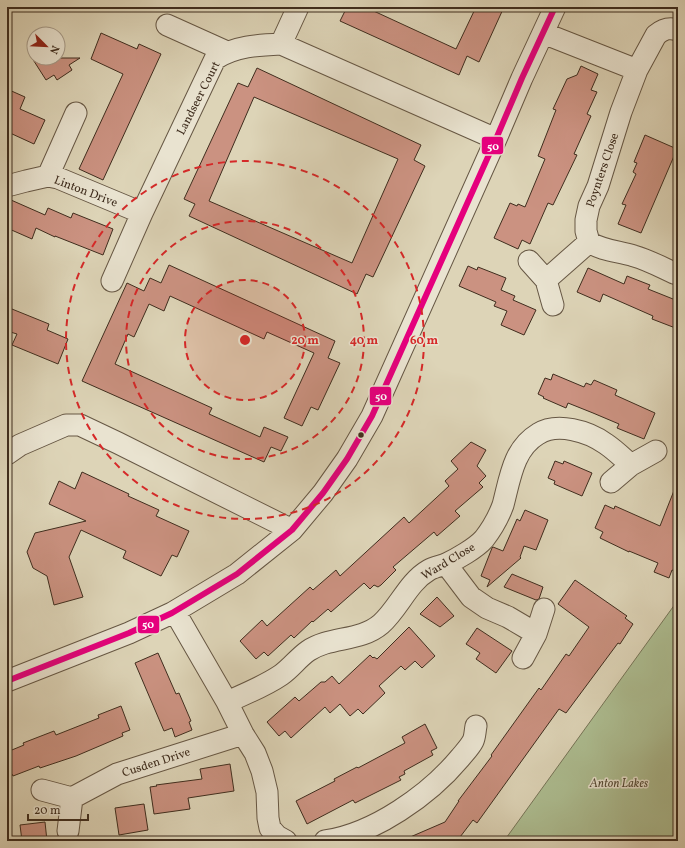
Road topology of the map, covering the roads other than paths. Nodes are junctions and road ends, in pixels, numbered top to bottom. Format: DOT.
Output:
graph roads {
  1 [pos="298,7"];
  2 [pos="556,7"];
  3 [pos="168,25"];
  4 [pos="678,30"];
  5 [pos="543,33"];
  6 [pos="281,44"];
  7 [pos="226,52"];
  8 [pos="637,70"];
  9 [pos="76,113"];
  10 [pos="496,139"];
  11 [pos="48,176"];
  12 [pos="7,186"];
  13 [pos="142,213"];
  14 [pos="589,242"];
  15 [pos="529,261"];
  16 [pos="678,274"];
  17 [pos="546,280"];
  18 [pos="112,281"];
  19 [pos="553,305"];
  20 [pos="656,452"];
  21 [pos="7,454"];
  22 [pos="631,465"];
  23 [pos="612,482"];
  24 [pos="292,530"];
  25 [pos="446,564"];
  26 [pos="544,609"];
  27 [pos="175,612"];
  28 [pos="536,634"];
  29 [pos="524,658"];
  30 [pos="7,681"];
  31 [pos="227,702"];
  32 [pos="476,726"];
  33 [pos="243,734"];
  34 [pos="42,790"];
  35 [pos="72,798"];
  36 [pos="68,830"];
  37 [pos="286,841"];
  38 [pos="325,841"];
  1 -- 6 [label="street"];
  2 -- 5 [label="street"];
  3 -- 7 [label="street"];
  4 -- 8 [label="street, Poynters Close"];
  5 -- 8 [label="street"];
  5 -- 10 [label="street"];
  6 -- 7 [label="street, Landseer Court"];
  6 -- 10 [label="street, Landseer Court"];
  7 -- 13 [label="street, Landseer Court"];
  8 -- 14 [label="street, Poynters Close"];
  9 -- 11 [label="street"];
  10 -- 24 [label="street"];
  11 -- 12 [label="street, Linton Drive"];
  11 -- 13 [label="street, Linton Drive"];
  13 -- 18 [label="street, Landseer Court"];
  14 -- 16 [label="street"];
  14 -- 17 [label="street"];
  15 -- 17 [label="street"];
  17 -- 19 [label="street"];
  20 -- 22 [label="street"];
  21 -- 24 [label="street"];
  22 -- 23 [label="street"];
  22 -- 25 [label="street, Ward Close"];
  24 -- 27 [label="street"];
  25 -- 28 [label="street"];
  25 -- 31 [label="street, Ward Close"];
  26 -- 28 [label="street"];
  27 -- 30 [label="street"];
  27 -- 31 [label="street"];
  28 -- 29 [label="street"];
  31 -- 33 [label="street"];
  32 -- 38 [label="street"];
  33 -- 35 [label="street, Cusden Drive"];
  33 -- 37 [label="street"];
  34 -- 35 [label="street"];
  35 -- 36 [label="street"];
}
